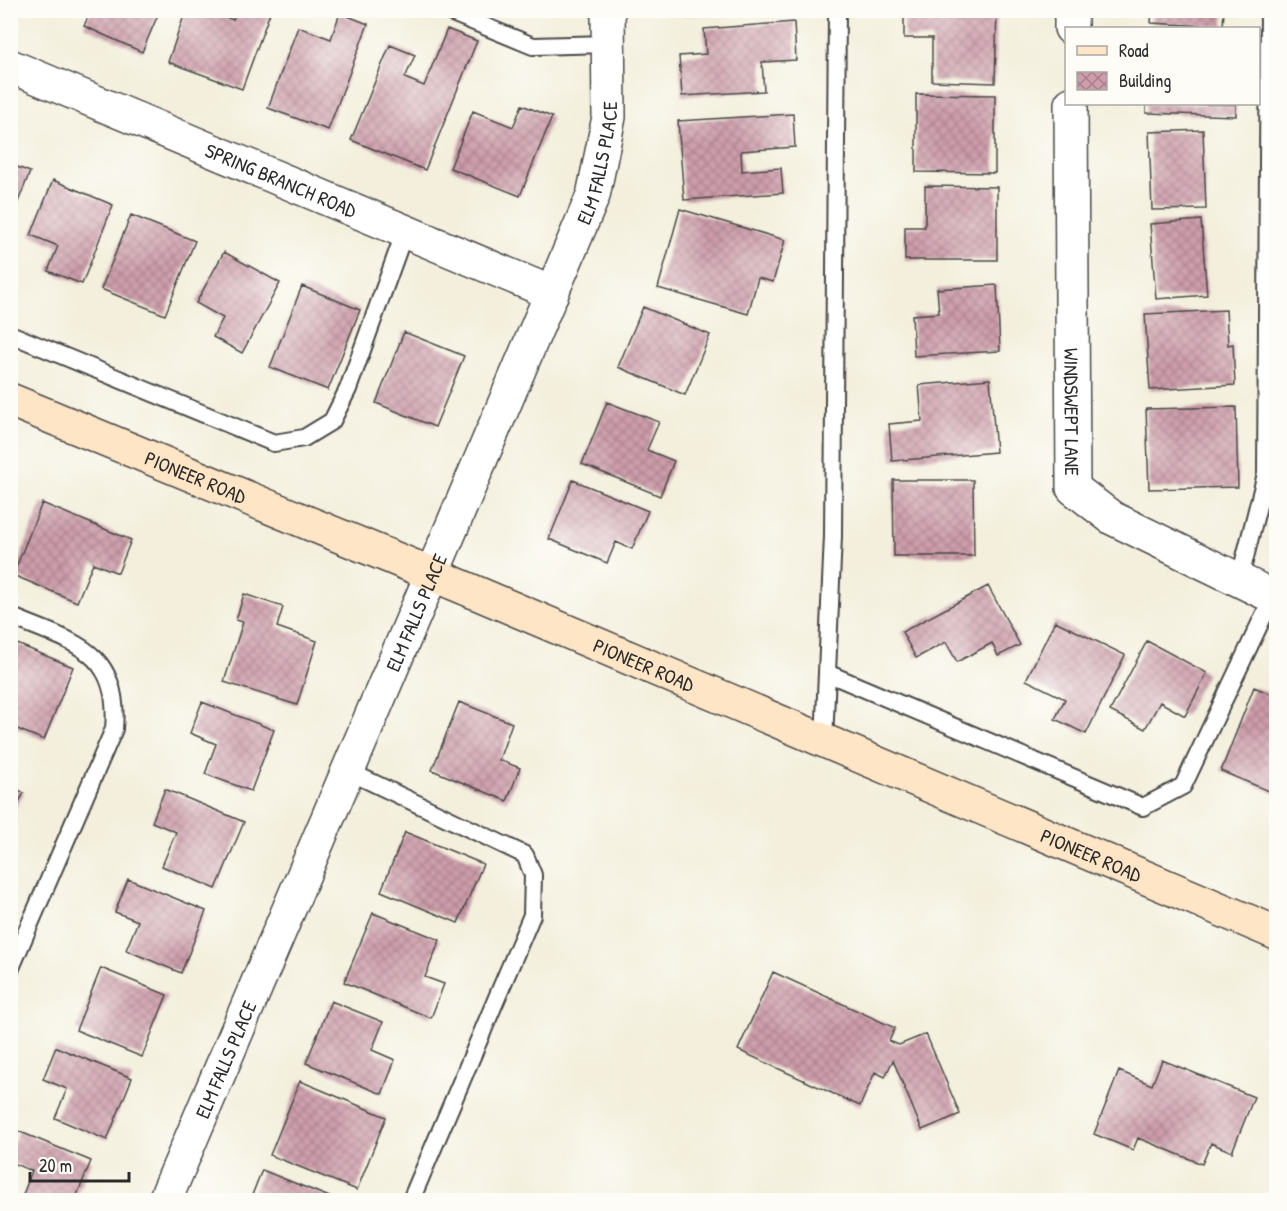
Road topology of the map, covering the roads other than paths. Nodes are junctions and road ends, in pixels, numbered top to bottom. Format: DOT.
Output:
graph roads {
  1 [pos="445,10"];
  2 [pos="608,10"];
  3 [pos="837,10"];
  4 [pos="1071,10"];
  5 [pos="1269,10"];
  6 [pos="1071,27"];
  7 [pos="608,44"];
  8 [pos="10,66"];
  9 [pos="1071,105"];
  10 [pos="405,231"];
  11 [pos="552,293"];
  12 [pos="10,334"];
  13 [pos="10,400"];
  14 [pos="432,574"];
  15 [pos="1239,581"];
  16 [pos="1275,597"];
  17 [pos="10,616"];
  18 [pos="827,673"];
  19 [pos="824,741"];
  20 [pos="348,771"];
  21 [pos="1276,933"];
  22 [pos="10,970"];
  23 [pos="165,1200"];
  24 [pos="411,1200"];
  1 -- 7 [label="lane"];
  2 -- 7 [label="street, ELM FALLS PLACE"];
  3 -- 18 [label="lane"];
  4 -- 6 [label="street"];
  5 -- 15 [label="lane"];
  7 -- 11 [label="street, ELM FALLS PLACE"];
  8 -- 10 [label="street, SPRING BRANCH ROAD"];
  9 -- 15 [label="street, WINDSWEPT LANE"];
  10 -- 11 [label="street, SPRING BRANCH ROAD"];
  10 -- 12 [label="lane"];
  11 -- 14 [label="street, ELM FALLS PLACE"];
  13 -- 14 [label="main road, PIONEER ROAD"];
  14 -- 19 [label="main road, PIONEER ROAD"];
  14 -- 20 [label="street, ELM FALLS PLACE"];
  15 -- 16 [label="street, WINDSWEPT LANE"];
  16 -- 18 [label="lane"];
  17 -- 22 [label="lane"];
  18 -- 19 [label="lane"];
  19 -- 21 [label="main road, PIONEER ROAD"];
  20 -- 23 [label="street, ELM FALLS PLACE"];
  20 -- 24 [label="lane"];
}
